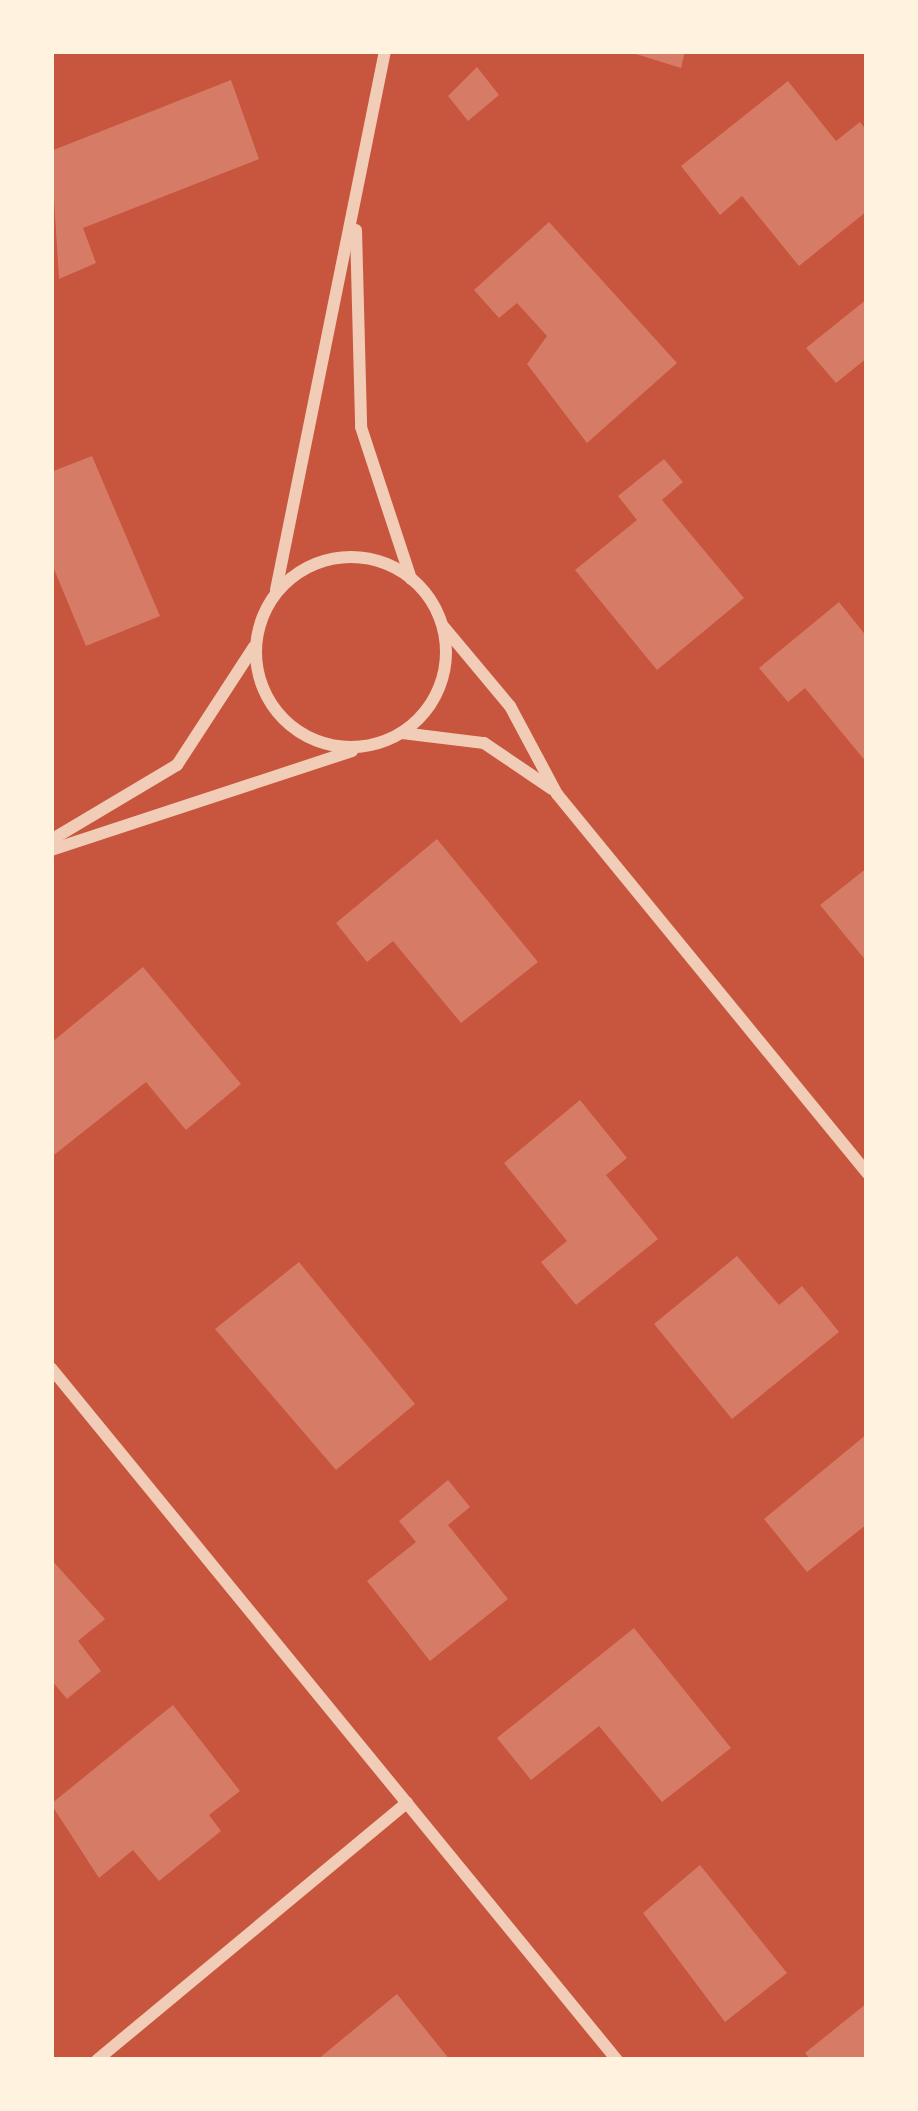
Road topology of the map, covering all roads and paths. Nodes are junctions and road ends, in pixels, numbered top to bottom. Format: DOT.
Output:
graph roads {
  1 [pos="385,51"];
  2 [pos="356,205"];
  3 [pos="411,578"];
  4 [pos="274,597"];
  5 [pos="443,626"];
  6 [pos="257,641"];
  7 [pos="402,733"];
  8 [pos="364,746"];
  9 [pos="557,794"];
  10 [pos="51,840"];
  11 [pos="51,850"];
  12 [pos="867,1173"];
  13 [pos="51,1368"];
  14 [pos="407,1803"];
  15 [pos="97,2060"];
  16 [pos="617,2060"];
  1 -- 2 [label="street"];
  2 -- 3 [label="street"];
  2 -- 4 [label="street"];
  3 -- 4 [label="street"];
  3 -- 5 [label="street"];
  4 -- 6 [label="street"];
  5 -- 7 [label="street"];
  5 -- 9 [label="street"];
  6 -- 8 [label="street"];
  6 -- 10 [label="street"];
  7 -- 8 [label="street"];
  7 -- 9 [label="street"];
  8 -- 11 [label="street"];
  9 -- 12 [label="street"];
  13 -- 14 [label="street"];
  14 -- 15 [label="street"];
  14 -- 16 [label="street"];
}
